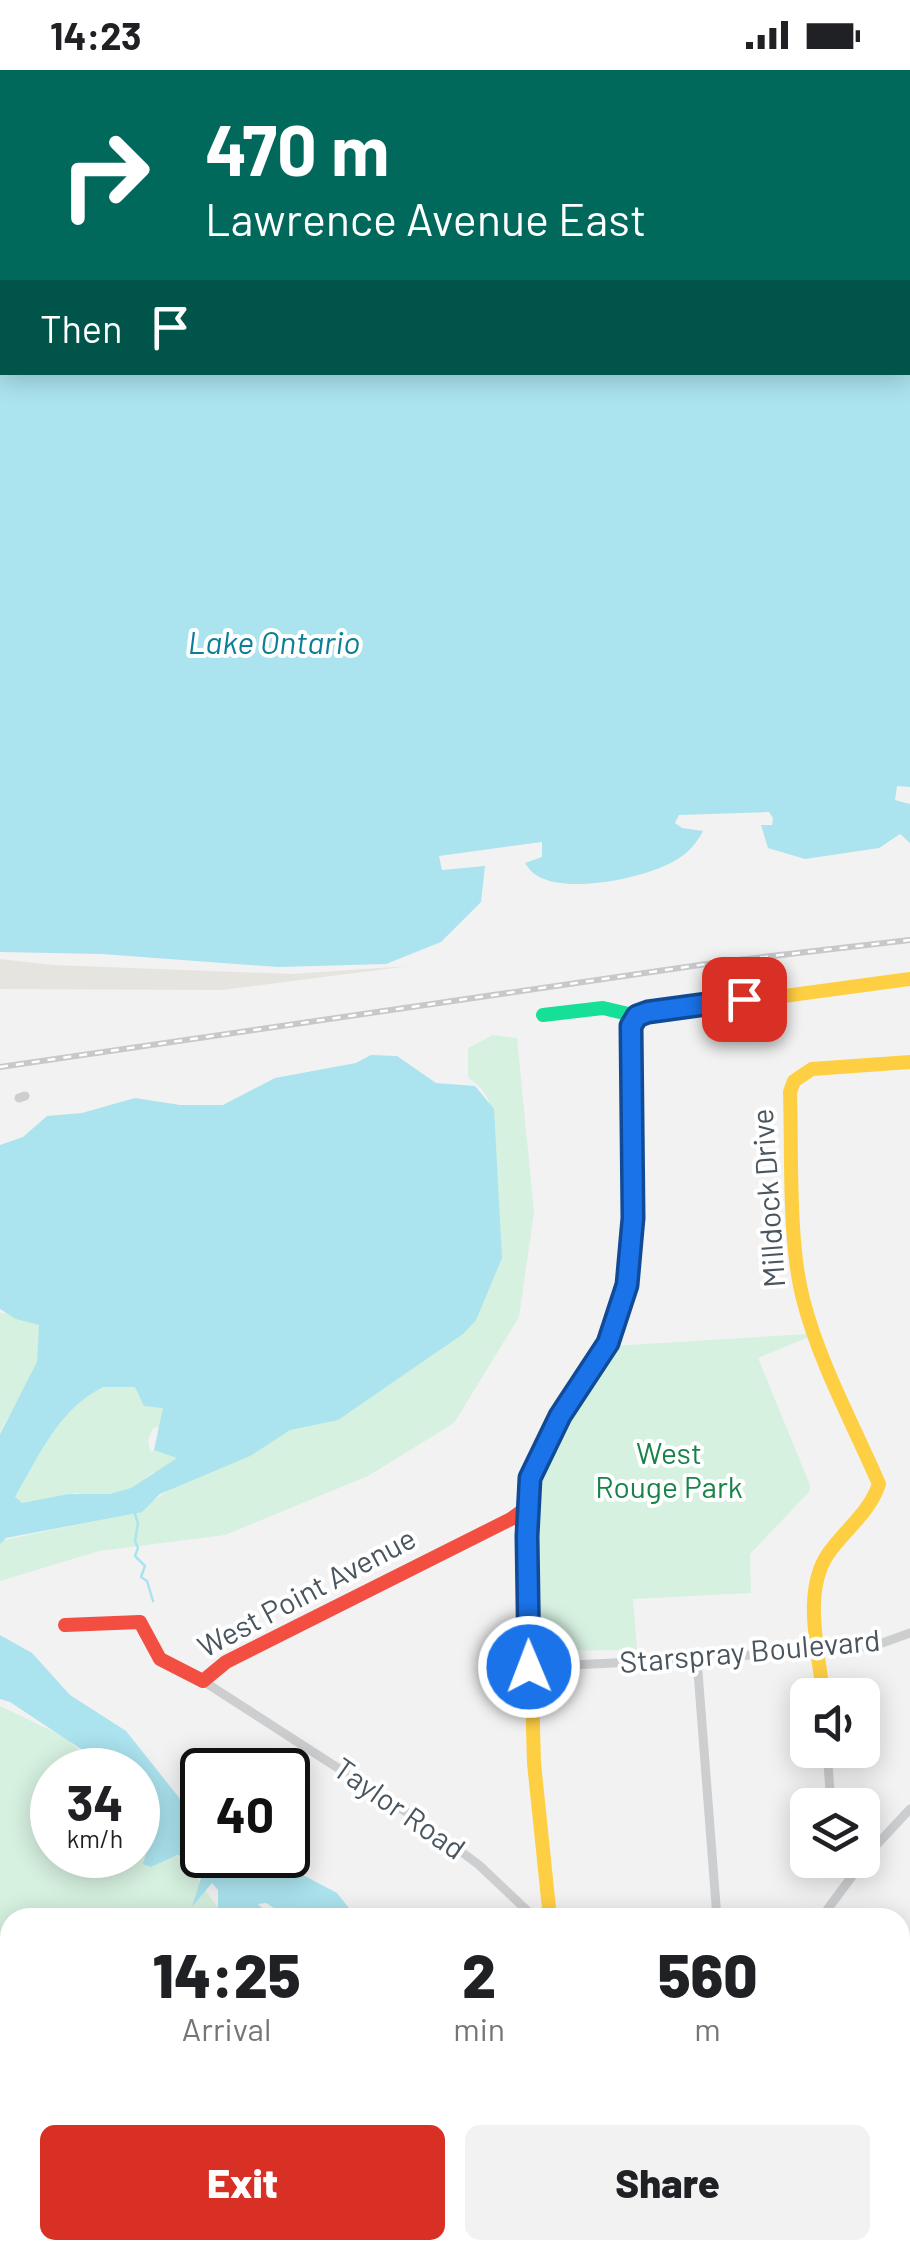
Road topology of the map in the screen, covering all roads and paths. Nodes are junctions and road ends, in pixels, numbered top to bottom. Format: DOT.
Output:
graph roads {
  1 [pos="910,979"];
  2 [pos="544,1016"];
  3 [pos="637,1016"];
  4 [pos="910,1062"];
  5 [pos="529,1506"];
  6 [pos="65,1625"];
  7 [pos="910,1634"];
  8 [pos="820,1648"];
  9 [pos="697,1660"];
  10 [pos="529,1667"];
  11 [pos="822,1678"];
  12 [pos="203,1681"];
  13 [pos="910,1808"];
  14 [pos="880,1835"];
  15 [pos="847,1878"];
  16 [pos="524,1908"];
  17 [pos="549,1908"];
  18 [pos="715,1908"];
  19 [pos="827,1908"];
  1 -- 3 [label="street"];
  2 -- 3 [label="street"];
  3 -- 5 [label="street"];
  4 -- 8 [label="street, Milldock Drive"];
  5 -- 10 [label="street"];
  5 -- 12 [label="street, West Point Avenue"];
  6 -- 12 [label="street, West Point Avenue"];
  7 -- 8 [label="street, Starspray Boulevard"];
  8 -- 9 [label="street, Starspray Boulevard"];
  8 -- 11 [label="street, Milldock Drive"];
  9 -- 10 [label="street, Starspray Boulevard"];
  9 -- 18 [label="street"];
  10 -- 17 [label="street"];
  12 -- 16 [label="street, Taylor Road"];
  13 -- 14 [label="street"];
  15 -- 19 [label="street"];
}
